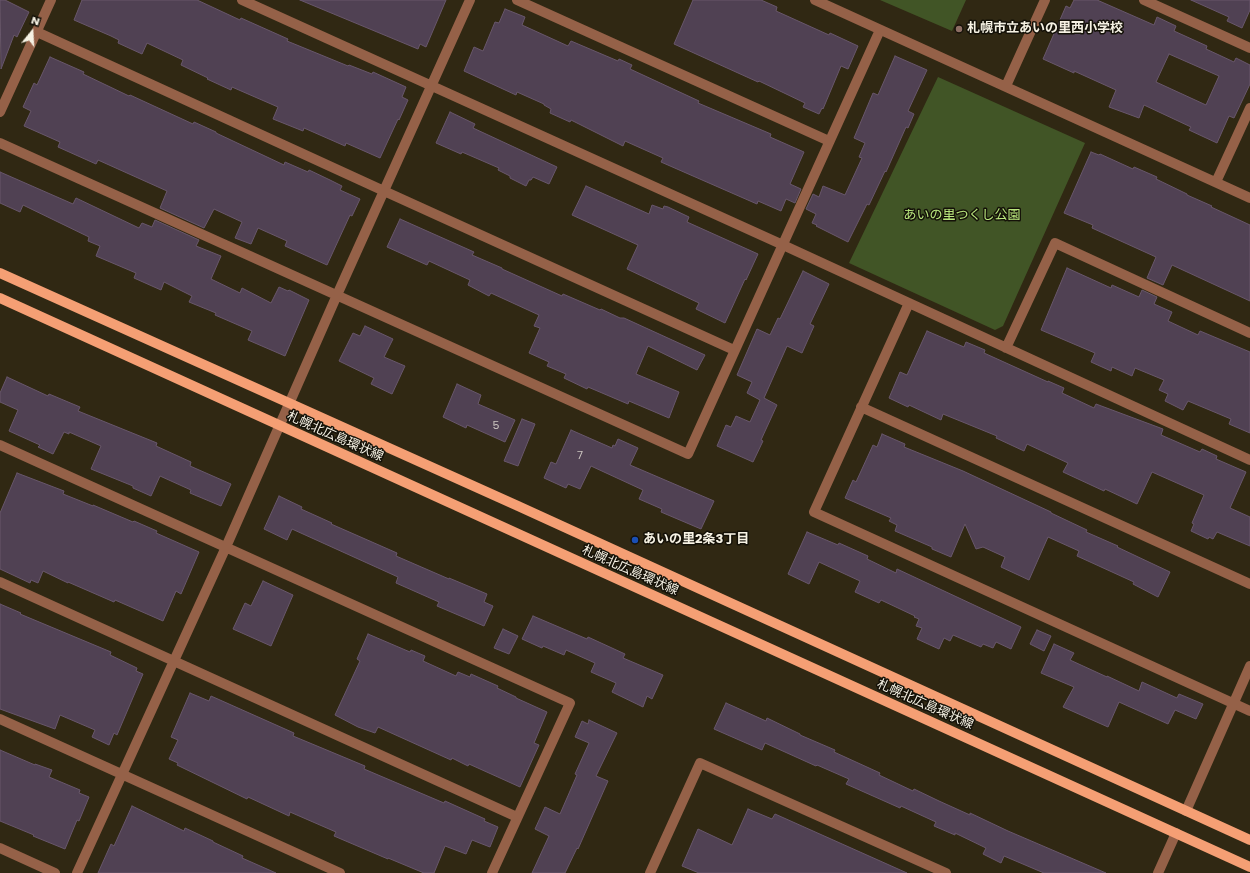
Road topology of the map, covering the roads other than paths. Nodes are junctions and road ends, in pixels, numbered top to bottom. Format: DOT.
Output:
graph roads {
  1 [pos="52,0"];
  2 [pos="242,0"];
  3 [pos="470,0"];
  4 [pos="517,0"];
  5 [pos="815,0"];
  6 [pos="1045,0"];
  7 [pos="1144,0"];
  8 [pos="880,30"];
  9 [pos="37,32"];
  10 [pos="1250,48"];
  11 [pos="431,86"];
  12 [pos="1006,86"];
  13 [pos="1250,108"];
  14 [pos="0,112"];
  15 [pos="829,141"];
  16 [pos="0,143"];
  17 [pos="1216,182"];
  18 [pos="384,191"];
  19 [pos="1250,198"];
  20 [pos="783,244"];
  21 [pos="0,272"];
  22 [pos="337,295"];
  23 [pos="0,298"];
  24 [pos="909,303"];
  25 [pos="1250,333"];
  26 [pos="1006,348"];
  27 [pos="734,350"];
  28 [pos="290,404"];
  29 [pos="861,408"];
  30 [pos="280,426"];
  31 [pos="0,445"];
  32 [pos="1250,460"];
  33 [pos="226,547"];
  34 [pos="0,582"];
  35 [pos="1250,584"];
  36 [pos="175,661"];
  37 [pos="1250,666"];
  38 [pos="1233,703"];
  39 [pos="1250,711"];
  40 [pos="0,719"];
  41 [pos="122,774"];
  42 [pos="1186,811"];
  43 [pos="518,817"];
  44 [pos="1176,833"];
  45 [pos="1250,840"];
  46 [pos="0,848"];
  47 [pos="1250,867"];
  48 [pos="55,873"];
  49 [pos="77,873"];
  50 [pos="340,873"];
  51 [pos="492,873"];
  52 [pos="650,873"];
  53 [pos="946,873"];
  54 [pos="1158,873"];
  1 -- 9 [label="street"];
  2 -- 11 [label="street"];
  3 -- 11 [label="street"];
  4 -- 15 [label="street"];
  5 -- 8 [label="street"];
  6 -- 12 [label="street"];
  7 -- 10 [label="street"];
  8 -- 12 [label="street"];
  8 -- 15 [label="street"];
  9 -- 14 [label="street"];
  9 -- 18 [label="street"];
  11 -- 18 [label="street"];
  11 -- 20 [label="street"];
  12 -- 17 [label="street"];
  13 -- 17 [label="street"];
  15 -- 20 [label="street"];
  16 -- 22 [label="street"];
  17 -- 19 [label="street"];
  18 -- 22 [label="street"];
  18 -- 27 [label="street"];
  20 -- 24 [label="street"];
  20 -- 27 [label="street"];
  21 -- 28 [label="main road, 札幌北広島環状線"];
  22 -- 27 [label="street"];
  22 -- 28 [label="street"];
  23 -- 30 [label="main road, 札幌北広島環状線"];
  24 -- 26 [label="street"];
  24 -- 29 [label="street"];
  25 -- 26 [label="street"];
  26 -- 32 [label="street"];
  28 -- 30 [label="street"];
  28 -- 42 [label="main road, 札幌北広島環状線"];
  29 -- 35 [label="street"];
  29 -- 38 [label="street"];
  30 -- 33 [label="street"];
  30 -- 44 [label="main road, 札幌北広島環状線"];
  31 -- 33 [label="street"];
  33 -- 36 [label="street"];
  33 -- 43 [label="street"];
  34 -- 36 [label="street"];
  36 -- 41 [label="street"];
  36 -- 43 [label="street"];
  37 -- 38 [label="street"];
  38 -- 39 [label="street"];
  38 -- 42 [label="street"];
  40 -- 41 [label="street"];
  41 -- 49 [label="street"];
  41 -- 50 [label="street"];
  42 -- 45 [label="main road, 札幌北広島環状線"];
  43 -- 51 [label="street"];
  44 -- 47 [label="main road, 札幌北広島環状線"];
  44 -- 54 [label="street"];
  46 -- 48 [label="street"];
  52 -- 53 [label="street"];
}
